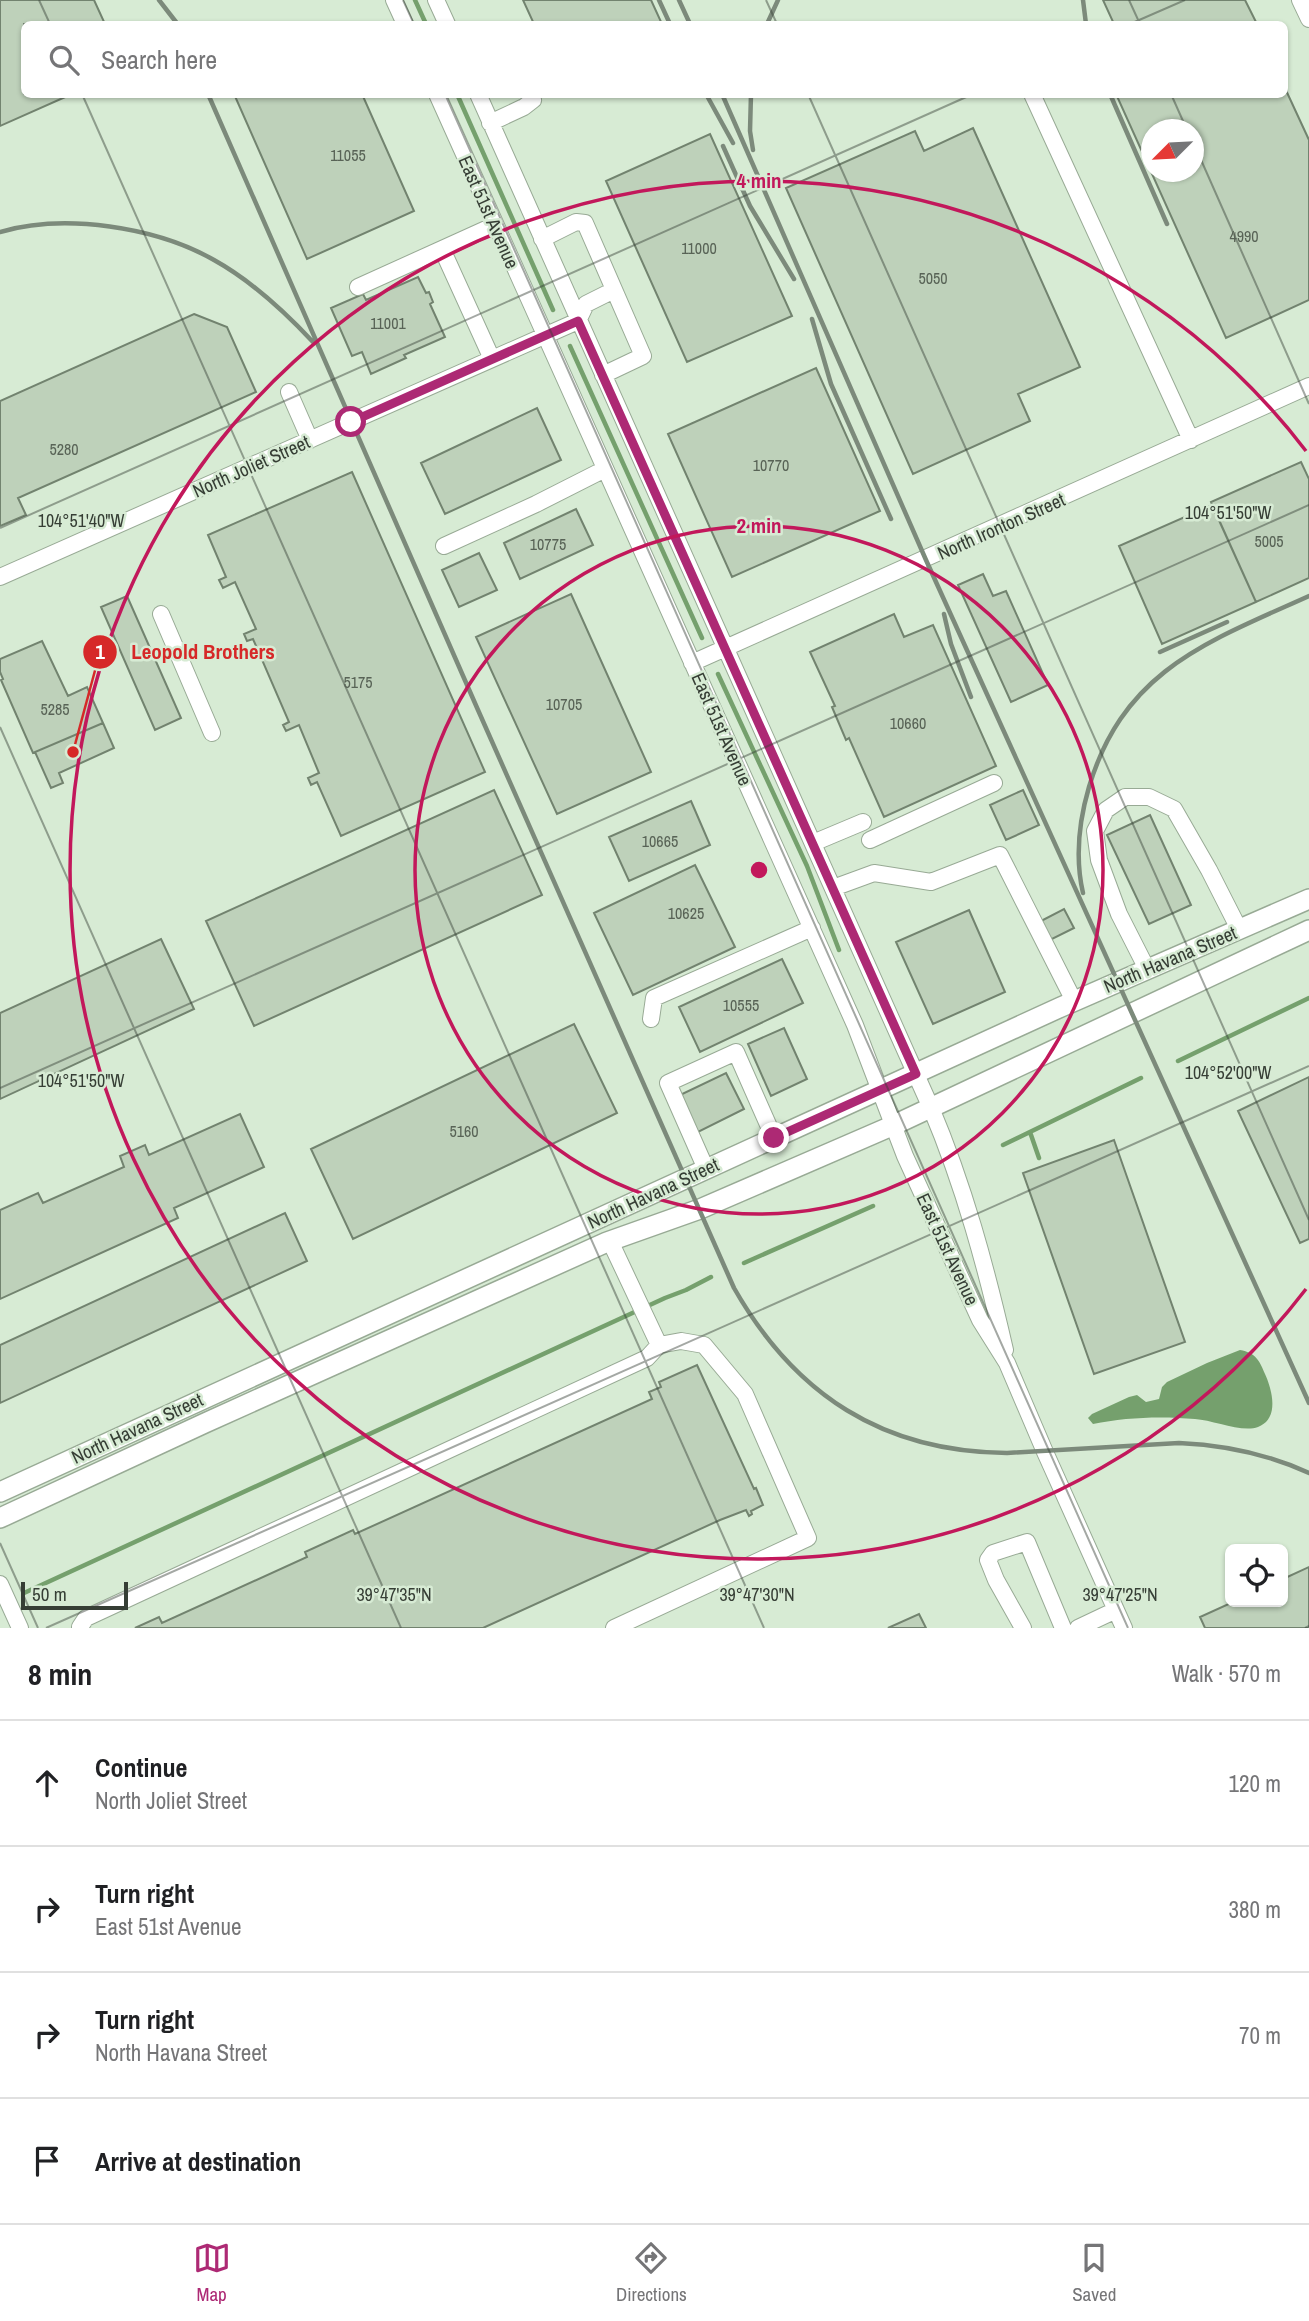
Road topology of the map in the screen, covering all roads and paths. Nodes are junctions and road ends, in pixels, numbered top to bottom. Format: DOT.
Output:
graph roads {
  1 [pos="394,0"];
  2 [pos="436,0"];
  3 [pos="1302,0"];
  4 [pos="1309,19"];
  5 [pos="404,21"];
  6 [pos="446,21"];
  7 [pos="439,98"];
  8 [pos="480,98"];
  9 [pos="532,98"];
  10 [pos="1034,98"];
  11 [pos="490,123"];
  12 [pos="495,225"];
  13 [pos="542,239"];
  14 [pos="442,249"];
  15 [pos="358,287"];
  16 [pos="614,290"];
  17 [pos="578,321"];
  18 [pos="545,336"];
  19 [pos="492,359"];
  20 [pos="603,375"];
  21 [pos="1309,386"];
  22 [pos="289,392"];
  23 [pos="310,440"];
  24 [pos="1191,440"];
  25 [pos="605,469"];
  26 [pos="444,546"];
  27 [pos="0,577"];
  28 [pos="161,614"];
  29 [pos="726,648"];
  30 [pos="692,663"];
  31 [pos="212,733"];
  32 [pos="994,783"];
  33 [pos="863,822"];
  34 [pos="870,841"];
  35 [pos="813,844"];
  36 [pos="833,888"];
  37 [pos="1309,900"];
  38 [pos="812,928"];
  39 [pos="1239,929"];
  40 [pos="1309,930"];
  41 [pos="1147,969"];
  42 [pos="1074,1001"];
  43 [pos="651,1019"];
  44 [pos="916,1074"];
  45 [pos="880,1090"];
  46 [pos="931,1108"];
  47 [pos="894,1125"];
  48 [pos="774,1138"];
  49 [pos="706,1169"];
  50 [pos="610,1241"];
  51 [pos="659,1345"];
  52 [pos="1007,1363"];
  53 [pos="0,1492"];
  54 [pos="0,1518"];
  55 [pos="0,1584"];
  56 [pos="1116,1610"];
  57 [pos="20,1628"];
  58 [pos="80,1628"];
  59 [pos="614,1628"];
  60 [pos="1023,1628"];
  61 [pos="1063,1628"];
  62 [pos="1078,1628"];
  63 [pos="1124,1628"];
  1 -- 5 [label="street"];
  2 -- 6 [label="street"];
  3 -- 4 [label="street"];
  7 -- 12 [label="street, East 51st Avenue"];
  8 -- 11 [label="street, East 51st Avenue"];
  9 -- 11 [label="street"];
  10 -- 24 [label="street"];
  11 -- 13 [label="street, East 51st Avenue"];
  12 -- 14 [label="street"];
  12 -- 18 [label="street, East 51st Avenue"];
  13 -- 16 [label="street"];
  13 -- 17 [label="street, East 51st Avenue"];
  14 -- 15 [label="street"];
  14 -- 19 [label="street"];
  16 -- 17 [label="street"];
  16 -- 20 [label="street"];
  17 -- 18 [label="street, North Joliet Street"];
  17 -- 20 [label="street, East 51st Avenue"];
  18 -- 19 [label="street, North Joliet Street"];
  18 -- 25 [label="street, East 51st Avenue"];
  19 -- 23 [label="street, North Joliet Street"];
  20 -- 29 [label="street, East 51st Avenue"];
  21 -- 24 [label="street, North Ironton Street"];
  22 -- 23 [label="street"];
  23 -- 27 [label="street, North Joliet Street"];
  24 -- 29 [label="street, North Ironton Street"];
  25 -- 26 [label="street"];
  25 -- 30 [label="street, East 51st Avenue"];
  28 -- 31 [label="street"];
  29 -- 30 [label="street, North Ironton Street"];
  29 -- 35 [label="street, East 51st Avenue"];
  30 -- 38 [label="street, East 51st Avenue"];
  32 -- 34 [label="street"];
  33 -- 35 [label="street"];
  35 -- 36 [label="street, East 51st Avenue"];
  36 -- 42 [label="street"];
  36 -- 44 [label="street, East 51st Avenue"];
  37 -- 39 [label="main road, North Havana Street"];
  38 -- 43 [label="street"];
  38 -- 45 [label="street, East 51st Avenue"];
  39 -- 41 [label="main road, North Havana Street"];
  39 -- 41 [label="street"];
  40 -- 46 [label="main road, North Havana Street"];
  41 -- 42 [label="main road, North Havana Street"];
  42 -- 44 [label="main road, North Havana Street"];
  44 -- 45 [label="main road, North Havana Street"];
  44 -- 46 [label="street, East 51st Avenue"];
  45 -- 47 [label="street, East 51st Avenue"];
  45 -- 48 [label="main road, North Havana Street"];
  46 -- 47 [label="main road, North Havana Street"];
  46 -- 52 [label="street, East 51st Avenue"];
  47 -- 50 [label="main road, North Havana Street"];
  47 -- 52 [label="street, East 51st Avenue"];
  48 -- 49 [label="main road, North Havana Street"];
  48 -- 49 [label="street"];
  49 -- 53 [label="main road, North Havana Street"];
  50 -- 51 [label="street"];
  50 -- 54 [label="main road, North Havana Street"];
  51 -- 58 [label="street"];
  51 -- 59 [label="street"];
  52 -- 56 [label="street, East 51st Avenue"];
  55 -- 57 [label="street"];
  56 -- 62 [label="street"];
  56 -- 63 [label="street, East 51st Avenue"];
  60 -- 61 [label="street"];
}
